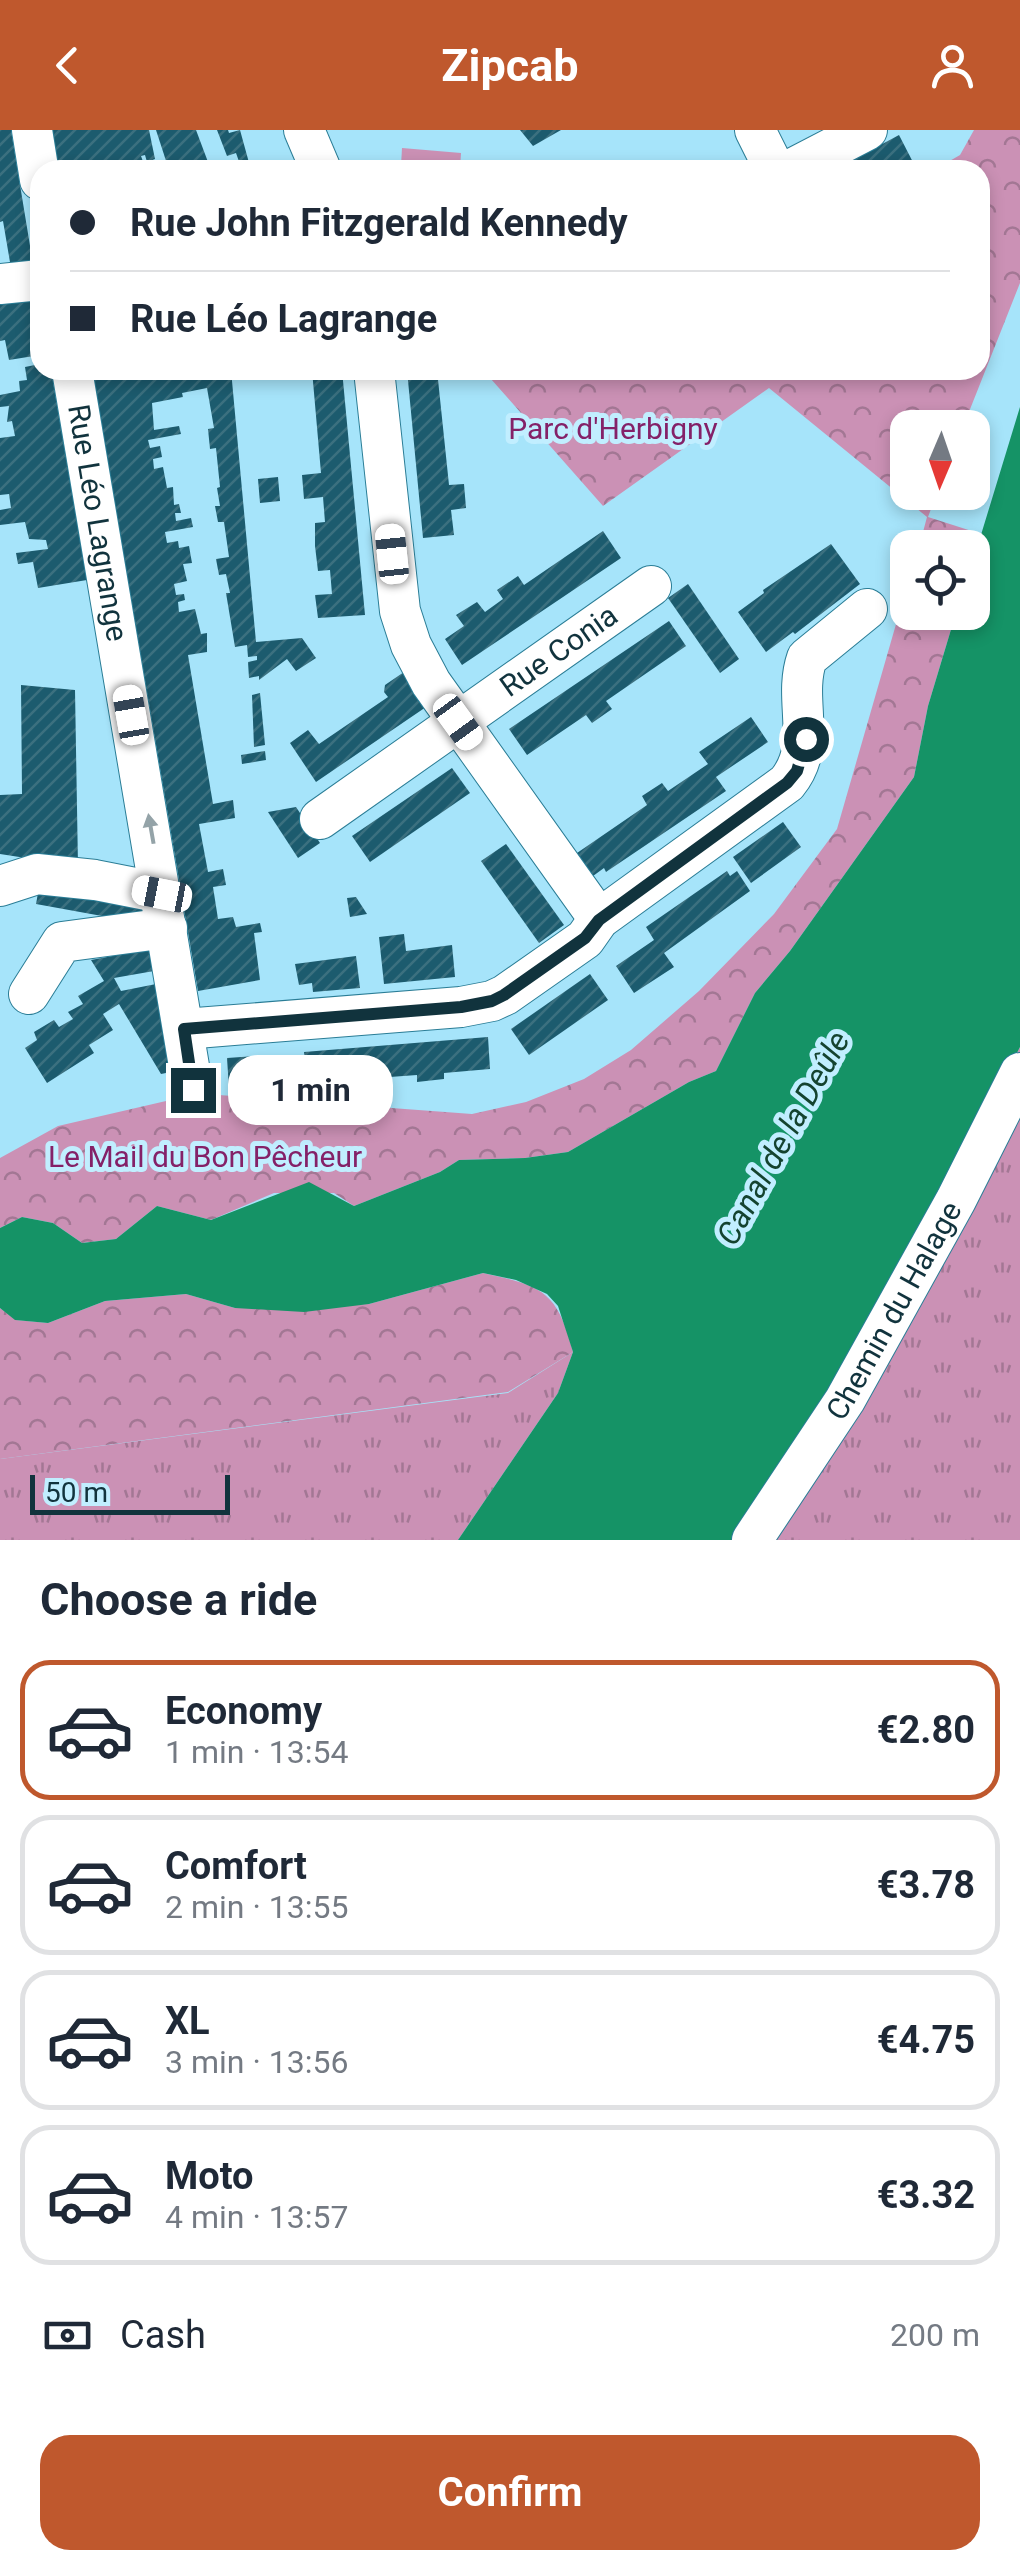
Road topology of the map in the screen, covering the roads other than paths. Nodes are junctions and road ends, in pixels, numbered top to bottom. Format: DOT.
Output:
graph roads {
  1 [pos="32,130"];
  2 [pos="304,130"];
  3 [pos="755,130"];
  4 [pos="867,130"];
  5 [pos="37,160"];
  6 [pos="317,160"];
  7 [pos="771,160"];
  8 [pos="809,160"];
  9 [pos="30,281"];
  10 [pos="0,284"];
  11 [pos="74,380"];
  12 [pos="375,380"];
  13 [pos="650,586"];
  14 [pos="867,609"];
  15 [pos="458,722"];
  16 [pos="320,819"];
  17 [pos="0,886"];
  18 [pos="164,911"];
  19 [pos="599,920"];
  20 [pos="29,994"];
  21 [pos="184,1029"];
  22 [pos="1020,1072"];
  23 [pos="193,1090"];
  24 [pos="752,1540"];
  1 -- 5 [label="street"];
  2 -- 6 [label="street"];
  3 -- 7 [label="street"];
  4 -- 8 [label="street"];
  9 -- 10 [label="street"];
  18 -- 11 [label="street, Rue Léo Lagrange, one-way"];
  12 -- 15 [label="street"];
  13 -- 15 [label="street, Rue Conia"];
  14 -- 19 [label="street"];
  15 -- 16 [label="street, Rue Conia"];
  15 -- 19 [label="street"];
  17 -- 18 [label="street"];
  18 -- 20 [label="street"];
  18 -- 21 [label="street, Rue Léo Lagrange"];
  19 -- 21 [label="street"];
  21 -- 23 [label="street, Rue Léo Lagrange"];
  22 -- 24 [label="street, Chemin du Halage"];
}
